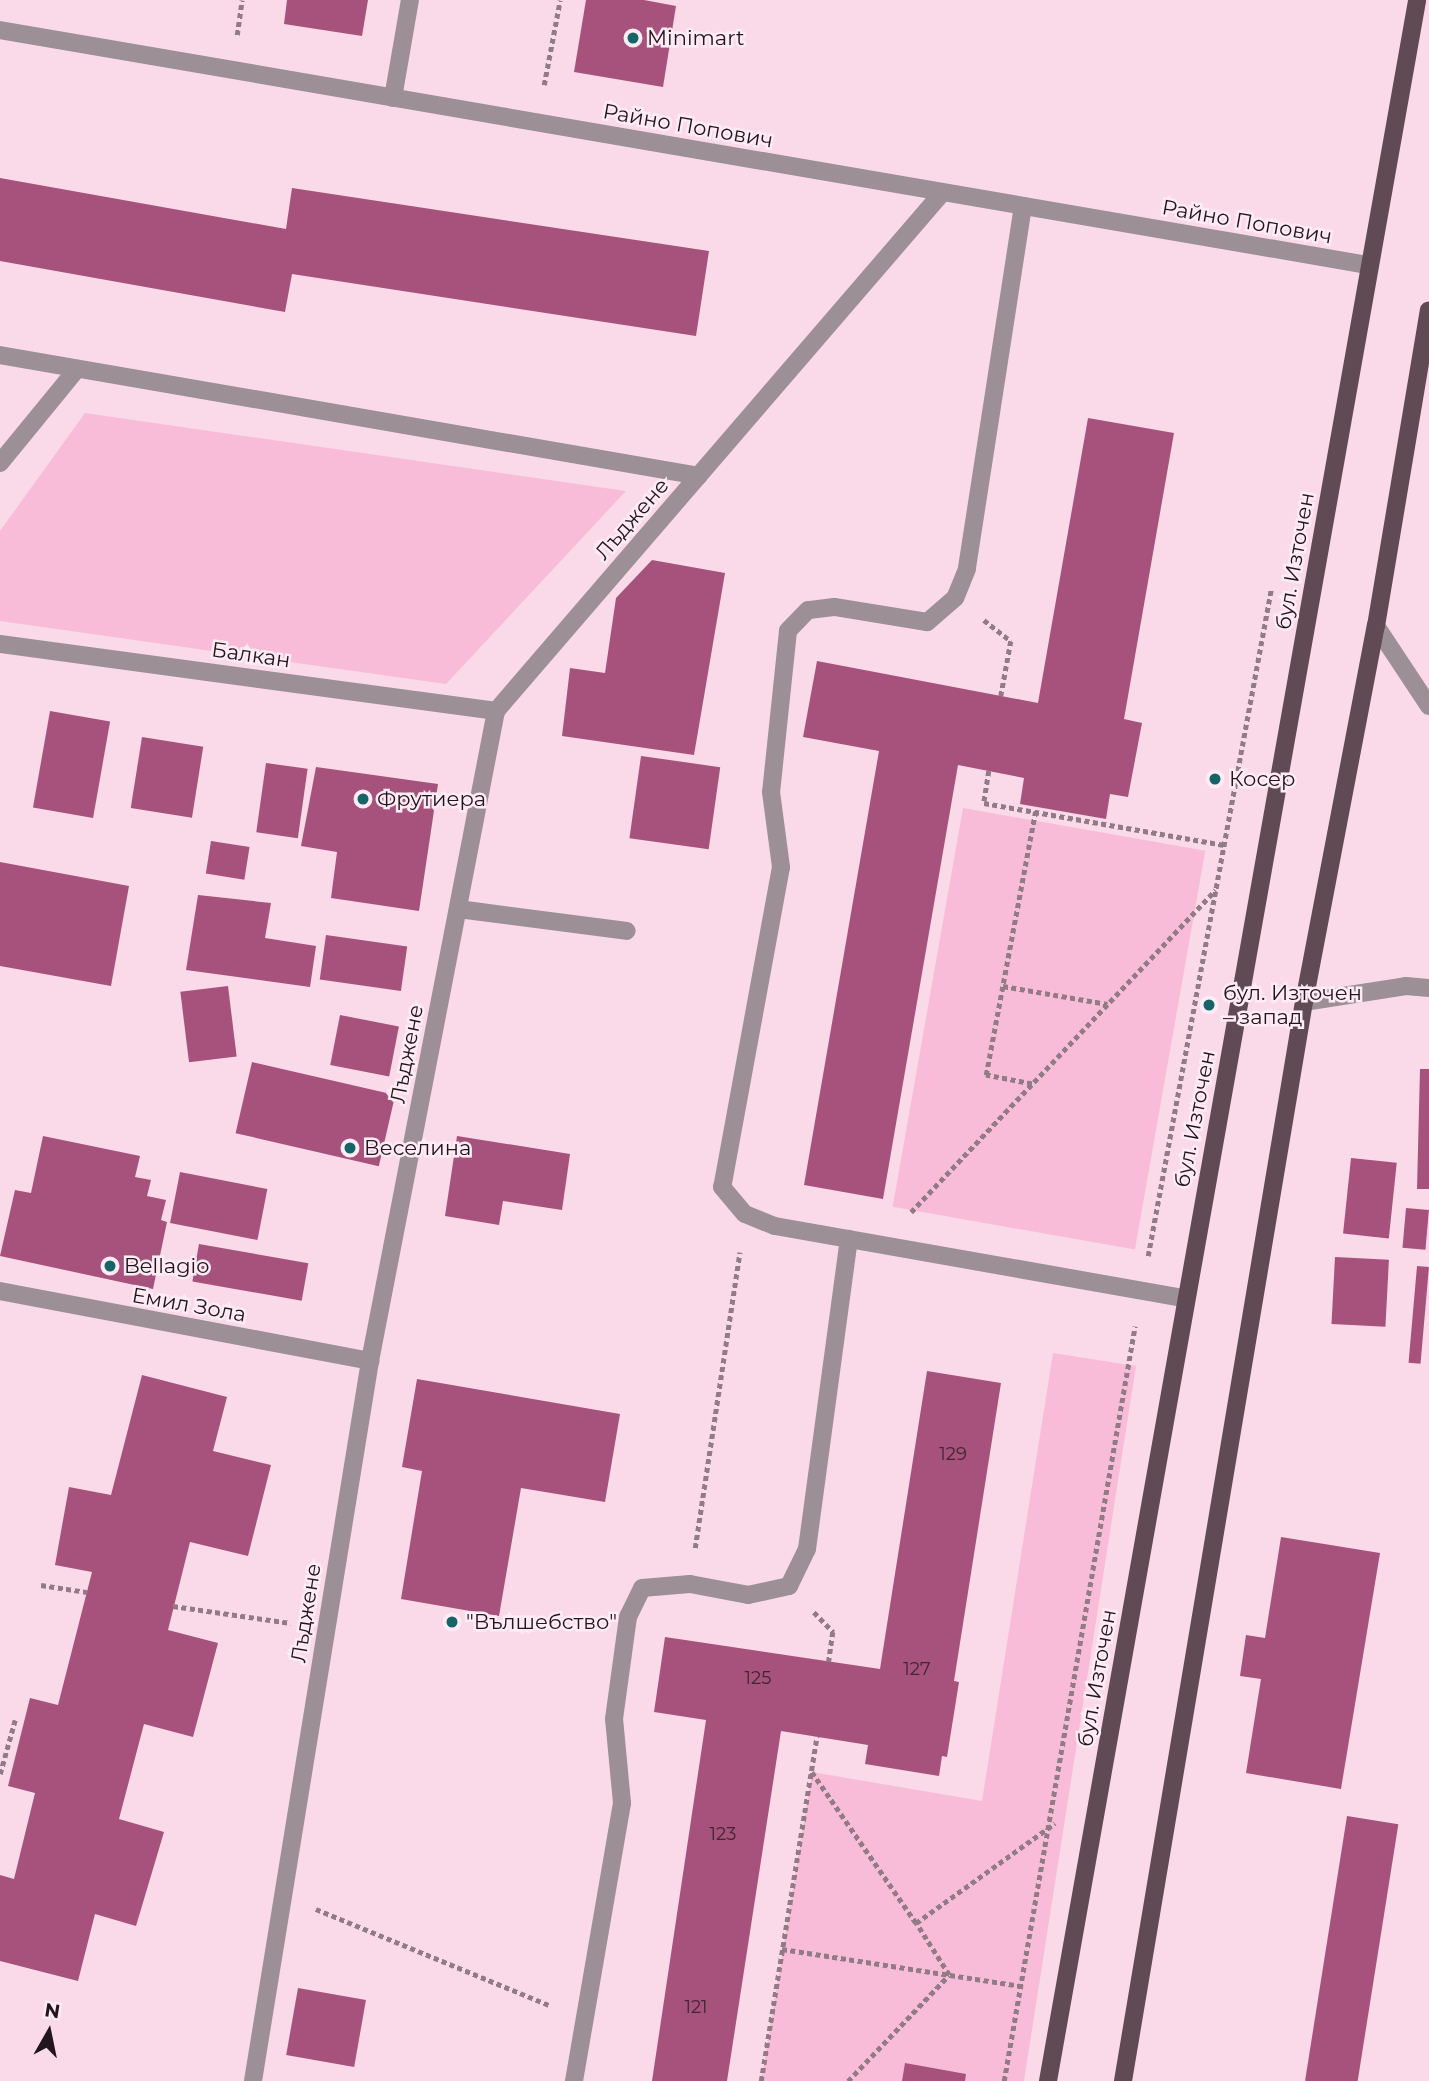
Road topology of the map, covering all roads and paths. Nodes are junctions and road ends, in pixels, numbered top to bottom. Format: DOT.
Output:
graph roads {
  1 [pos="410,0"];
  2 [pos="559,0"];
  3 [pos="1418,0"];
  4 [pos="0,30"];
  5 [pos="393,98"];
  6 [pos="537,123"];
  7 [pos="942,192"];
  8 [pos="1023,206"];
  9 [pos="1368,265"];
  10 [pos="1429,310"];
  11 [pos="0,355"];
  12 [pos="76,370"];
  13 [pos="0,463"];
  14 [pos="699,476"];
  15 [pos="1272,586"];
  16 [pos="955,598"];
  17 [pos="1376,626"];
  18 [pos="0,644"];
  19 [pos="1001,696"];
  20 [pos="1429,706"];
  21 [pos="496,711"];
  22 [pos="989,771"];
  23 [pos="1035,812"];
  24 [pos="1224,845"];
  25 [pos="1216,890"];
  26 [pos="458,909"];
  27 [pos="627,931"];
  28 [pos="1003,986"];
  29 [pos="1429,988"];
  30 [pos="1304,1002"];
  31 [pos="1108,1004"];
  32 [pos="1032,1084"];
  33 [pos="746,1214"];
  34 [pos="849,1239"];
  35 [pos="880,1245"];
  36 [pos="0,1291"];
  37 [pos="1141,1291"];
  38 [pos="1184,1298"];
  39 [pos="370,1362"];
  40 [pos="690,1584"];
  41 [pos="41,1585"];
  42 [pos="87,1592"];
  43 [pos="173,1606"];
  44 [pos="326,1628"];
  45 [pos="833,1632"];
  46 [pos="829,1662"];
  47 [pos="15,1720"];
  48 [pos="817,1737"];
  49 [pos="812,1772"];
  50 [pos="0,1774"];
  51 [pos="1062,1816"];
  52 [pos="1044,1835"];
  53 [pos="283,1895"];
  54 [pos="916,1923"];
  55 [pos="782,1949"];
  56 [pos="949,1975"];
  57 [pos="1020,1986"];
  58 [pos="583,2020"];
  59 [pos="1126,2080"];
  60 [pos="253,2081"];
  61 [pos="574,2081"];
  62 [pos="761,2081"];
  63 [pos="848,2081"];
  64 [pos="1004,2081"];
  65 [pos="1048,2081"];
  1 -- 5 [label="street"];
  2 -- 6 [label="path"];
  3 -- 9 [label="main road, бул. Източен"];
  4 -- 5 [label="street, Райно Попович"];
  5 -- 6 [label="street, Райно Попович"];
  6 -- 7 [label="street, Райно Попович"];
  7 -- 8 [label="street, Райно Попович"];
  7 -- 14 [label="street, Лъджене"];
  8 -- 9 [label="street, Райно Попович"];
  8 -- 16 [label="street"];
  9 -- 38 [label="main road, бул. Източен"];
  10 -- 17 [label="main road"];
  11 -- 12 [label="street"];
  12 -- 13 [label="street"];
  12 -- 14 [label="street"];
  14 -- 21 [label="street, Лъджене"];
  15 -- 24 [label="path"];
  16 -- 19 [label="path"];
  16 -- 33 [label="street"];
  17 -- 20 [label="street"];
  17 -- 30 [label="main road"];
  18 -- 21 [label="street, Балкан"];
  21 -- 26 [label="street, Лъджене"];
  22 -- 23 [label="path"];
  23 -- 24 [label="path"];
  23 -- 28 [label="path"];
  24 -- 25 [label="path"];
  25 -- 31 [label="path"];
  25 -- 37 [label="path"];
  26 -- 27 [label="street"];
  26 -- 39 [label="street, Лъджене"];
  28 -- 31 [label="path"];
  28 -- 32 [label="path"];
  29 -- 30 [label="street"];
  30 -- 59 [label="main road"];
  31 -- 32 [label="path"];
  32 -- 35 [label="path"];
  33 -- 34 [label="street"];
  33 -- 40 [label="path"];
  34 -- 35 [label="street"];
  34 -- 40 [label="street"];
  35 -- 37 [label="street"];
  36 -- 39 [label="street, Емил Зола"];
  37 -- 38 [label="street"];
  37 -- 52 [label="path"];
  38 -- 65 [label="main road, бул. Източен"];
  39 -- 44 [label="street, Лъджене"];
  40 -- 58 [label="street"];
  41 -- 42 [label="path"];
  43 -- 44 [label="path"];
  44 -- 53 [label="street, Лъджене"];
  45 -- 46 [label="path"];
  47 -- 50 [label="path"];
  48 -- 49 [label="path"];
  49 -- 54 [label="path"];
  49 -- 55 [label="path"];
  51 -- 52 [label="path"];
  52 -- 54 [label="path"];
  52 -- 57 [label="path"];
  53 -- 58 [label="path"];
  53 -- 60 [label="street, Лъджене"];
  54 -- 56 [label="path"];
  55 -- 56 [label="path"];
  55 -- 62 [label="path"];
  56 -- 57 [label="path"];
  56 -- 63 [label="path"];
  57 -- 64 [label="path"];
  58 -- 61 [label="street"];
}
